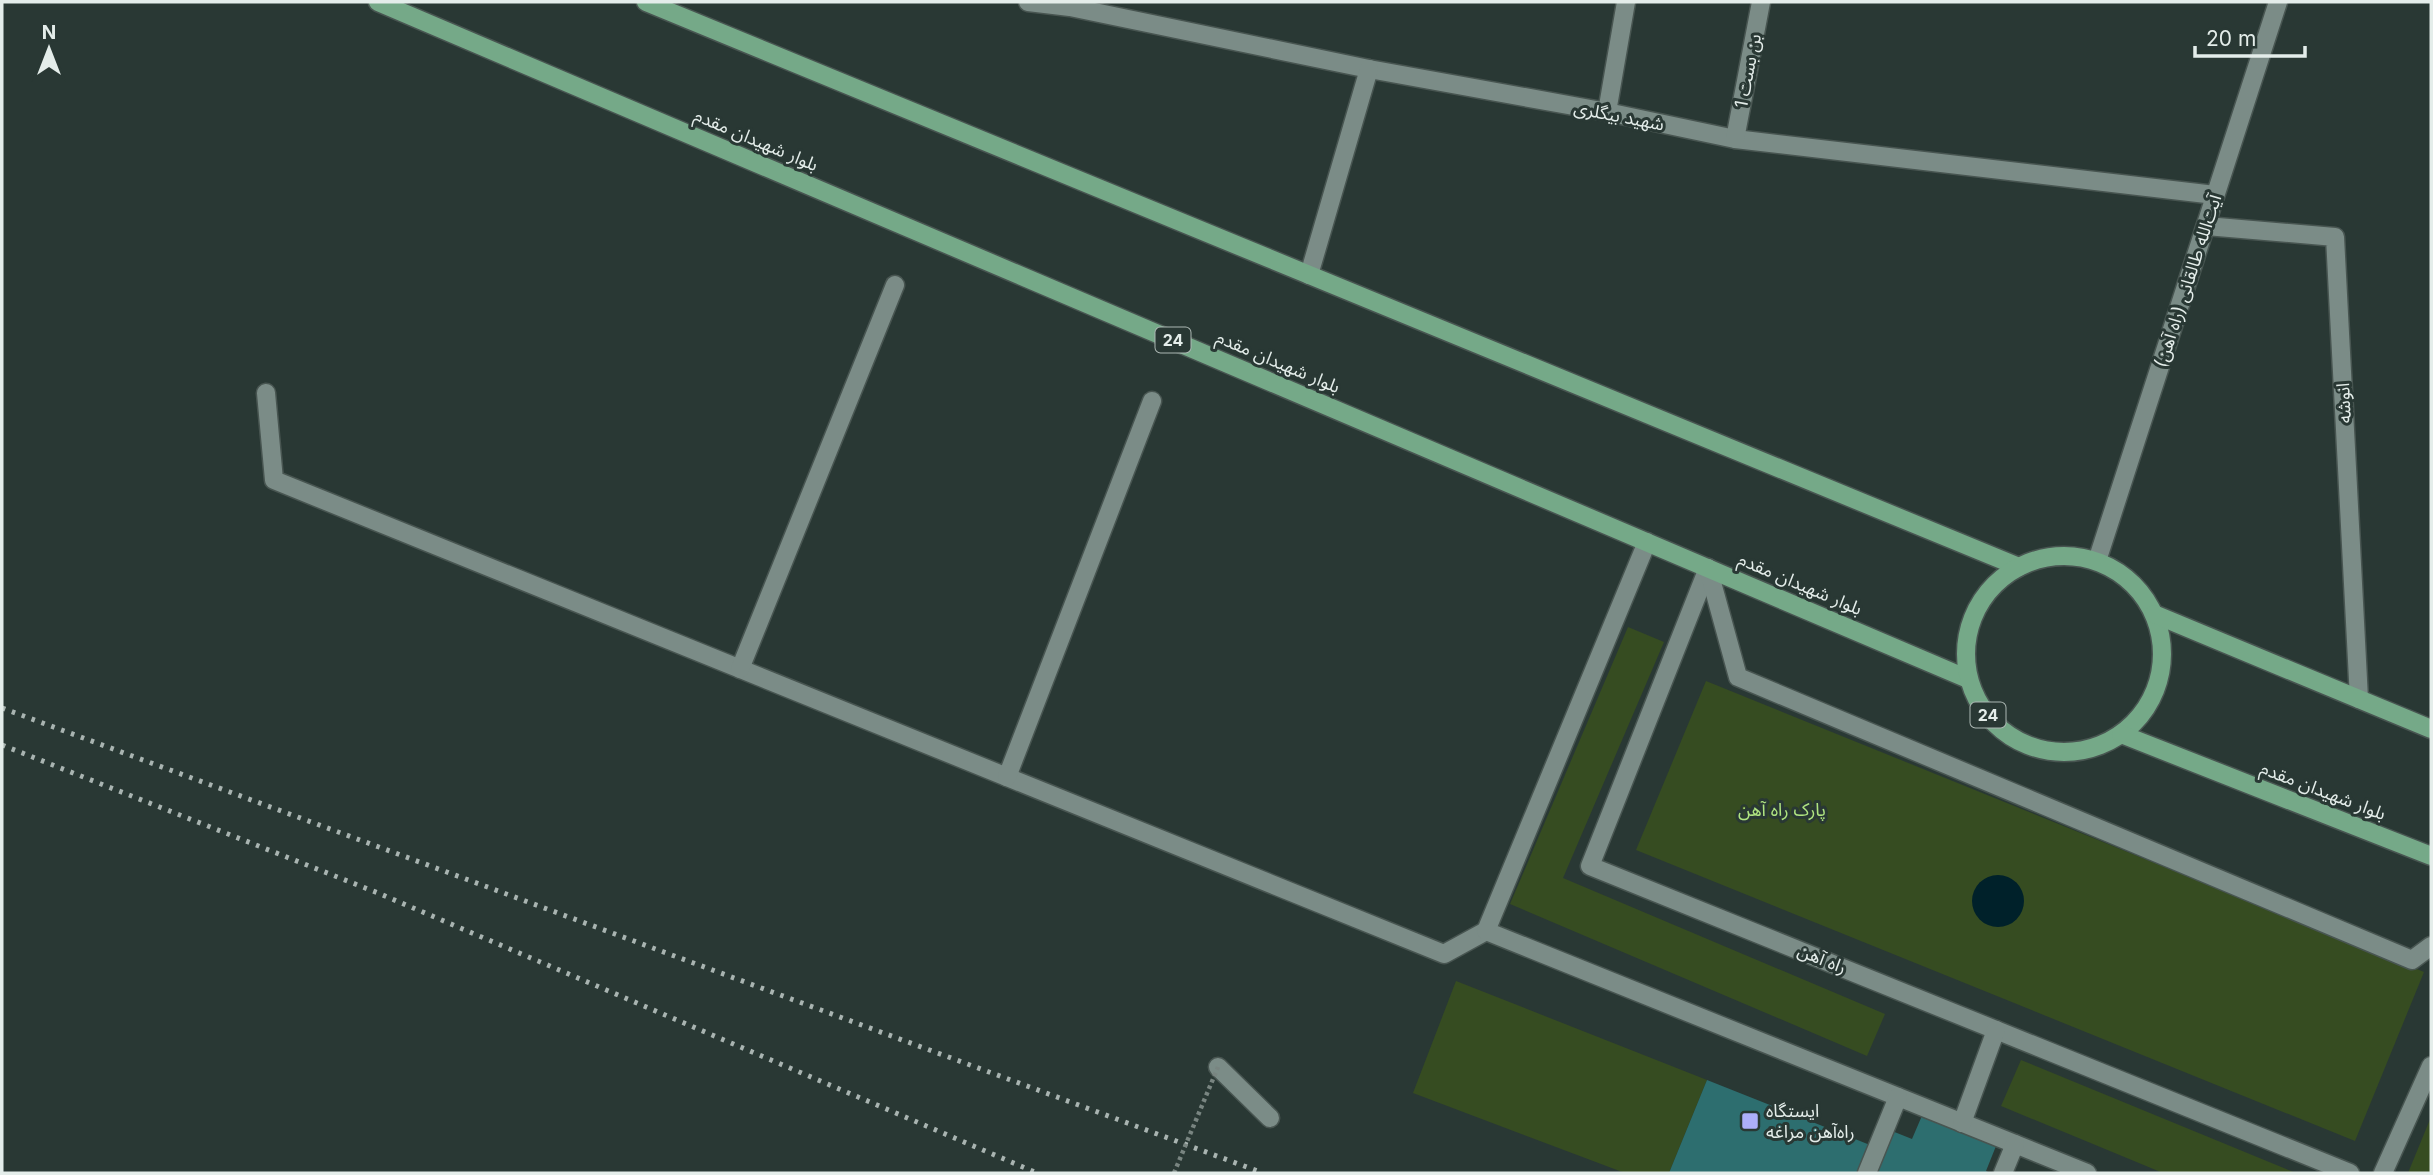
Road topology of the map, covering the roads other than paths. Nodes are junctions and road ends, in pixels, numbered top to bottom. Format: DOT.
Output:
graph roads {
  1 [pos="378,2"];
  2 [pos="646,2"];
  3 [pos="1028,2"];
  4 [pos="1626,2"];
  5 [pos="1762,2"];
  6 [pos="2278,2"];
  7 [pos="1071,4"];
  8 [pos="1369,69"];
  9 [pos="1607,113"];
  10 [pos="1735,139"];
  11 [pos="2215,195"];
  12 [pos="2206,226"];
  13 [pos="1309,275"];
  14 [pos="895,285"];
  15 [pos="266,393"];
  16 [pos="1152,401"];
  17 [pos="1647,542"];
  18 [pos="2097,561"];
  19 [pos="2019,566"];
  20 [pos="1708,568"];
  21 [pos="2154,614"];
  22 [pos="740,669"];
  23 [pos="1968,678"];
  24 [pos="2359,699"];
  25 [pos="2431,729"];
  26 [pos="2121,734"];
  27 [pos="1007,777"];
  28 [pos="2431,856"];
  29 [pos="1486,931"];
  30 [pos="2431,946"];
  31 [pos="1996,1030"];
  32 [pos="2431,1066"];
  33 [pos="1219,1067"];
  34 [pos="1898,1097"];
  35 [pos="1270,1118"];
  36 [pos="1962,1123"];
  37 [pos="2015,1144"];
  38 [pos="1867,1173"];
  39 [pos="2003,1173"];
  40 [pos="2087,1173"];
  41 [pos="2350,1173"];
  42 [pos="2383,1173"];
  1 -- 17 [label="main road, بلوار شهیدان مقدم / 24"];
  2 -- 13 [label="main road"];
  3 -- 7 [label="street, شهید بیگلری"];
  4 -- 9 [label="street"];
  5 -- 10 [label="street, بن بست 1"];
  6 -- 11 [label="street, (راه آهن) آیت‌الله طالقانی"];
  7 -- 8 [label="street, شهید بیگلری"];
  8 -- 9 [label="street, شهید بیگلری"];
  8 -- 13 [label="street"];
  9 -- 10 [label="street, شهید بیگلری"];
  10 -- 11 [label="street, شهید بیگلری"];
  11 -- 12 [label="street, (راه آهن) آیت‌الله طالقانی"];
  12 -- 18 [label="street, (راه آهن) آیت‌الله طالقانی"];
  12 -- 24 [label="street, انوشه"];
  13 -- 19 [label="main road"];
  14 -- 22 [label="street"];
  15 -- 22 [label="street"];
  16 -- 27 [label="street"];
  17 -- 20 [label="main road, بلوار شهیدان مقدم / 24"];
  17 -- 29 [label="street"];
  18 -- 19 [label="main road, 24"];
  18 -- 21 [label="main road, 24"];
  19 -- 23 [label="main road, 24"];
  20 -- 23 [label="main road, بلوار شهیدان مقدم / 24"];
  20 -- 30 [label="street"];
  20 -- 31 [label="street, راه آهن"];
  21 -- 24 [label="main road"];
  21 -- 26 [label="main road, 24"];
  22 -- 27 [label="street"];
  23 -- 26 [label="main road, 24"];
  24 -- 25 [label="main road"];
  26 -- 28 [label="main road, بلوار شهیدان مقدم"];
  27 -- 29 [label="street"];
  29 -- 34 [label="street"];
  31 -- 36 [label="street"];
  31 -- 41 [label="street, راه آهن"];
  32 -- 42 [label="street"];
  33 -- 35 [label="street"];
  34 -- 36 [label="street"];
  34 -- 38 [label="street"];
  36 -- 37 [label="street"];
  37 -- 39 [label="street"];
  37 -- 40 [label="street"];
}
